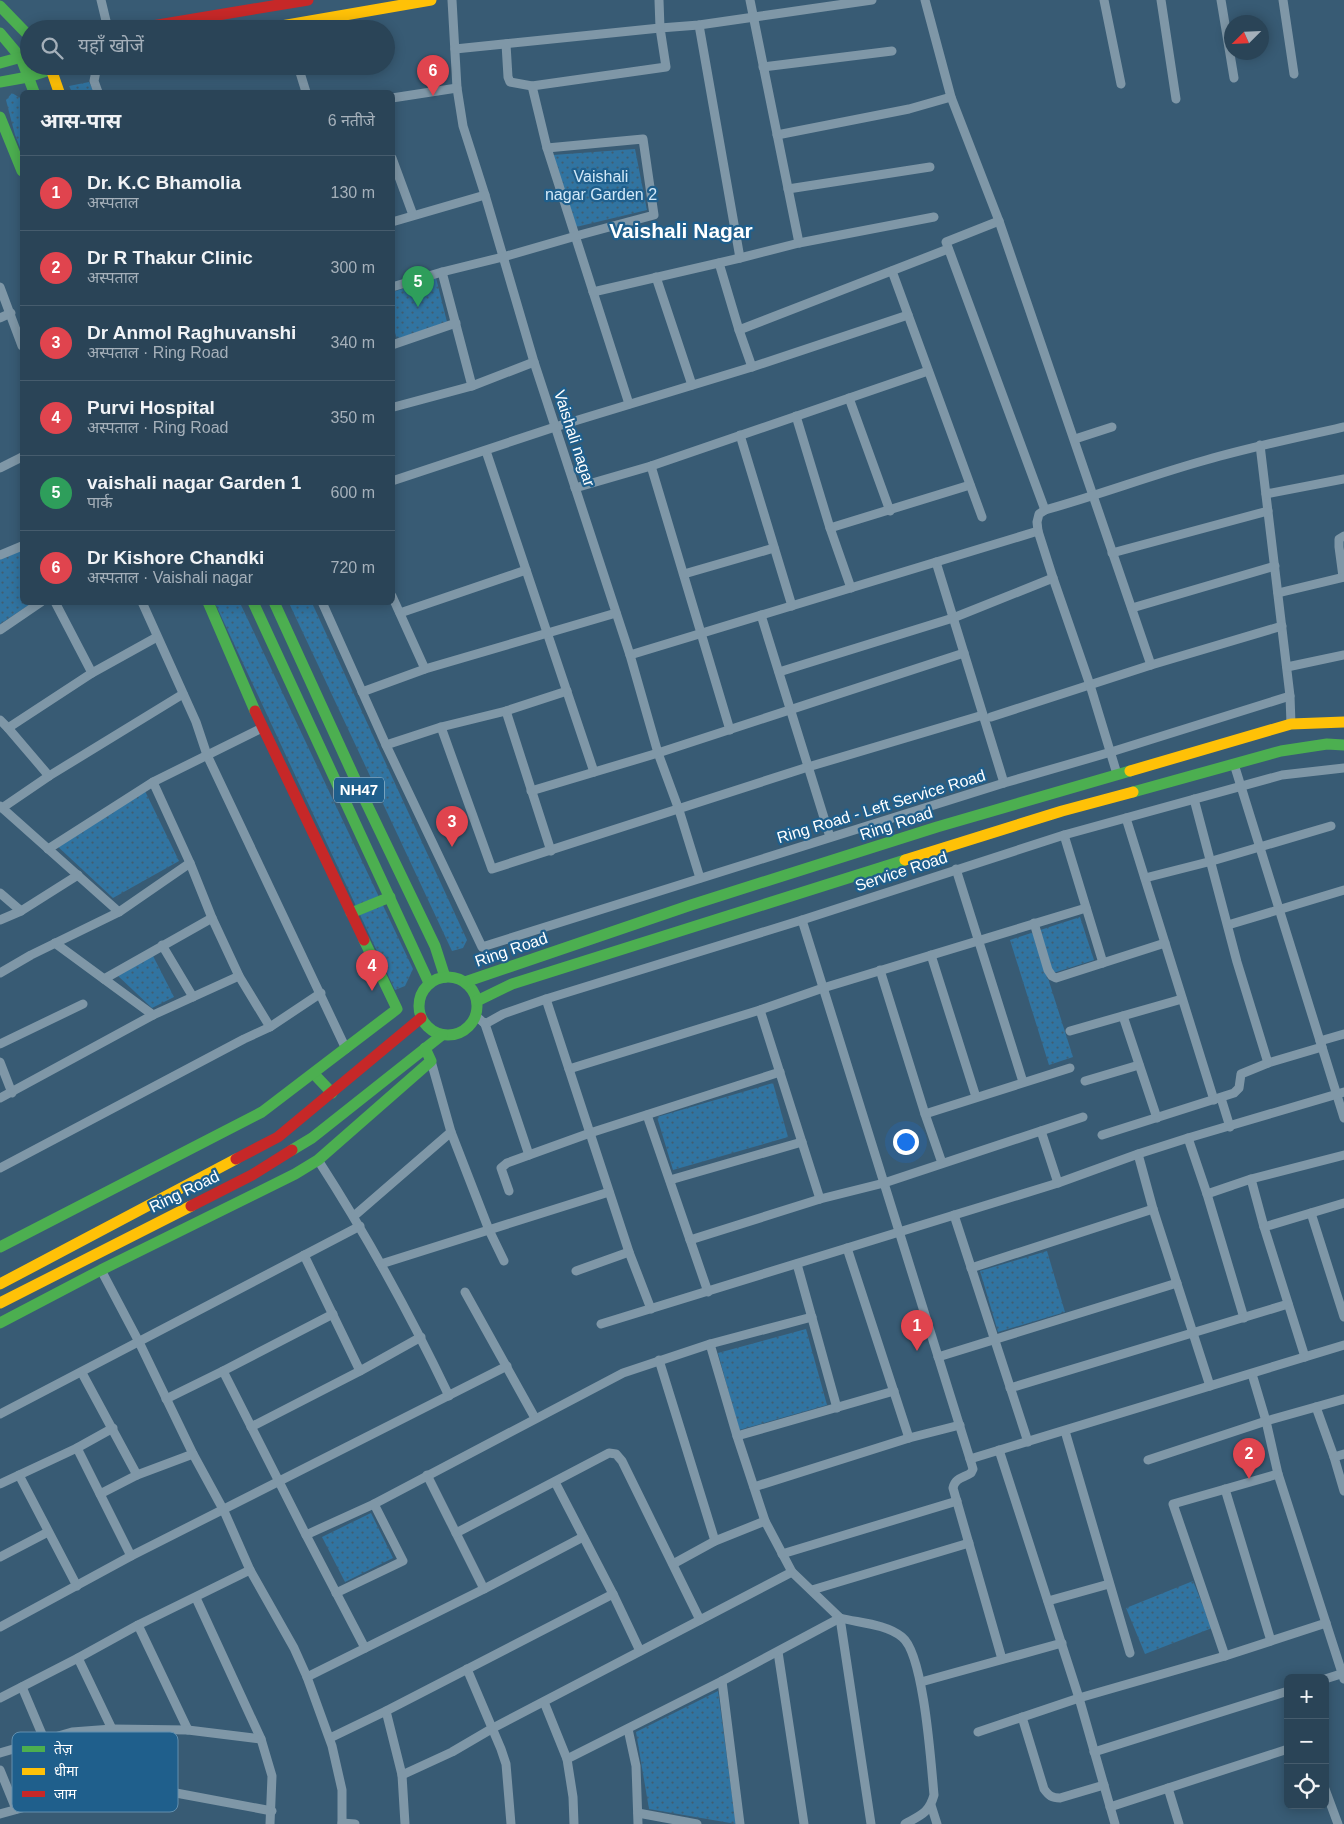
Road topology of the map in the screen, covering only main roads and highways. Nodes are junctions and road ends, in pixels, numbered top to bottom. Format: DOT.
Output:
graph roads {
  1 [pos="308,0"];
  2 [pos="431,0"];
  3 [pos="0,6"];
  4 [pos="188,20"];
  5 [pos="323,20"];
  6 [pos="20,27"];
  7 [pos="0,33"];
  8 [pos="20,52"];
  9 [pos="20,58"];
  10 [pos="0,63"];
  11 [pos="34,75"];
  12 [pos="55,75"];
  13 [pos="28,77"];
  14 [pos="0,82"];
  15 [pos="33,90"];
  16 [pos="59,90"];
  17 [pos="0,118"];
  18 [pos="20,166"];
  19 [pos="209,605"];
  20 [pos="254,605"];
  21 [pos="275,605"];
  22 [pos="1344,722"];
  23 [pos="1344,744"];
  24 [pos="390,897"];
  25 [pos="351,913"];
  26 [pos="445,977"];
  27 [pos="465,982"];
  28 [pos="429,983"];
  29 [pos="477,1001"];
  30 [pos="421,1018"];
  31 [pos="442,1035"];
  32 [pos="425,1048"];
  33 [pos="314,1074"];
  34 [pos="332,1093"];
  35 [pos="0,1248"];
  36 [pos="0,1284"];
  37 [pos="0,1303"];
  38 [pos="0,1323"];
  1 -- 4 [label="main road"];
  2 -- 5 [label="main road"];
  3 -- 6 [label="main road"];
  7 -- 8 [label="main road"];
  9 -- 10 [label="main road"];
  11 -- 13 [label="main road"];
  12 -- 16 [label="main road"];
  13 -- 14 [label="main road"];
  13 -- 15 [label="main road"];
  17 -- 18 [label="main road"];
  19 -- 25 [label="main road"];
  20 -- 24 [label="main road"];
  21 -- 26 [label="main road, NH47"];
  22 -- 27 [label="main road, Ring Road"];
  23 -- 29 [label="main road, Ring Road"];
  24 -- 25 [label="main road"];
  24 -- 28 [label="main road"];
  25 -- 33 [label="main road"];
  26 -- 27 [label="main road"];
  26 -- 28 [label="main road"];
  27 -- 29 [label="main road"];
  28 -- 30 [label="main road"];
  29 -- 31 [label="main road"];
  30 -- 31 [label="main road"];
  30 -- 34 [label="main road, Ring Road"];
  31 -- 32 [label="main road, Ring Road"];
  32 -- 37 [label="main road, Ring Road"];
  32 -- 38 [label="main road"];
  33 -- 34 [label="main road"];
  33 -- 35 [label="main road"];
  34 -- 36 [label="main road, Ring Road"];
}
